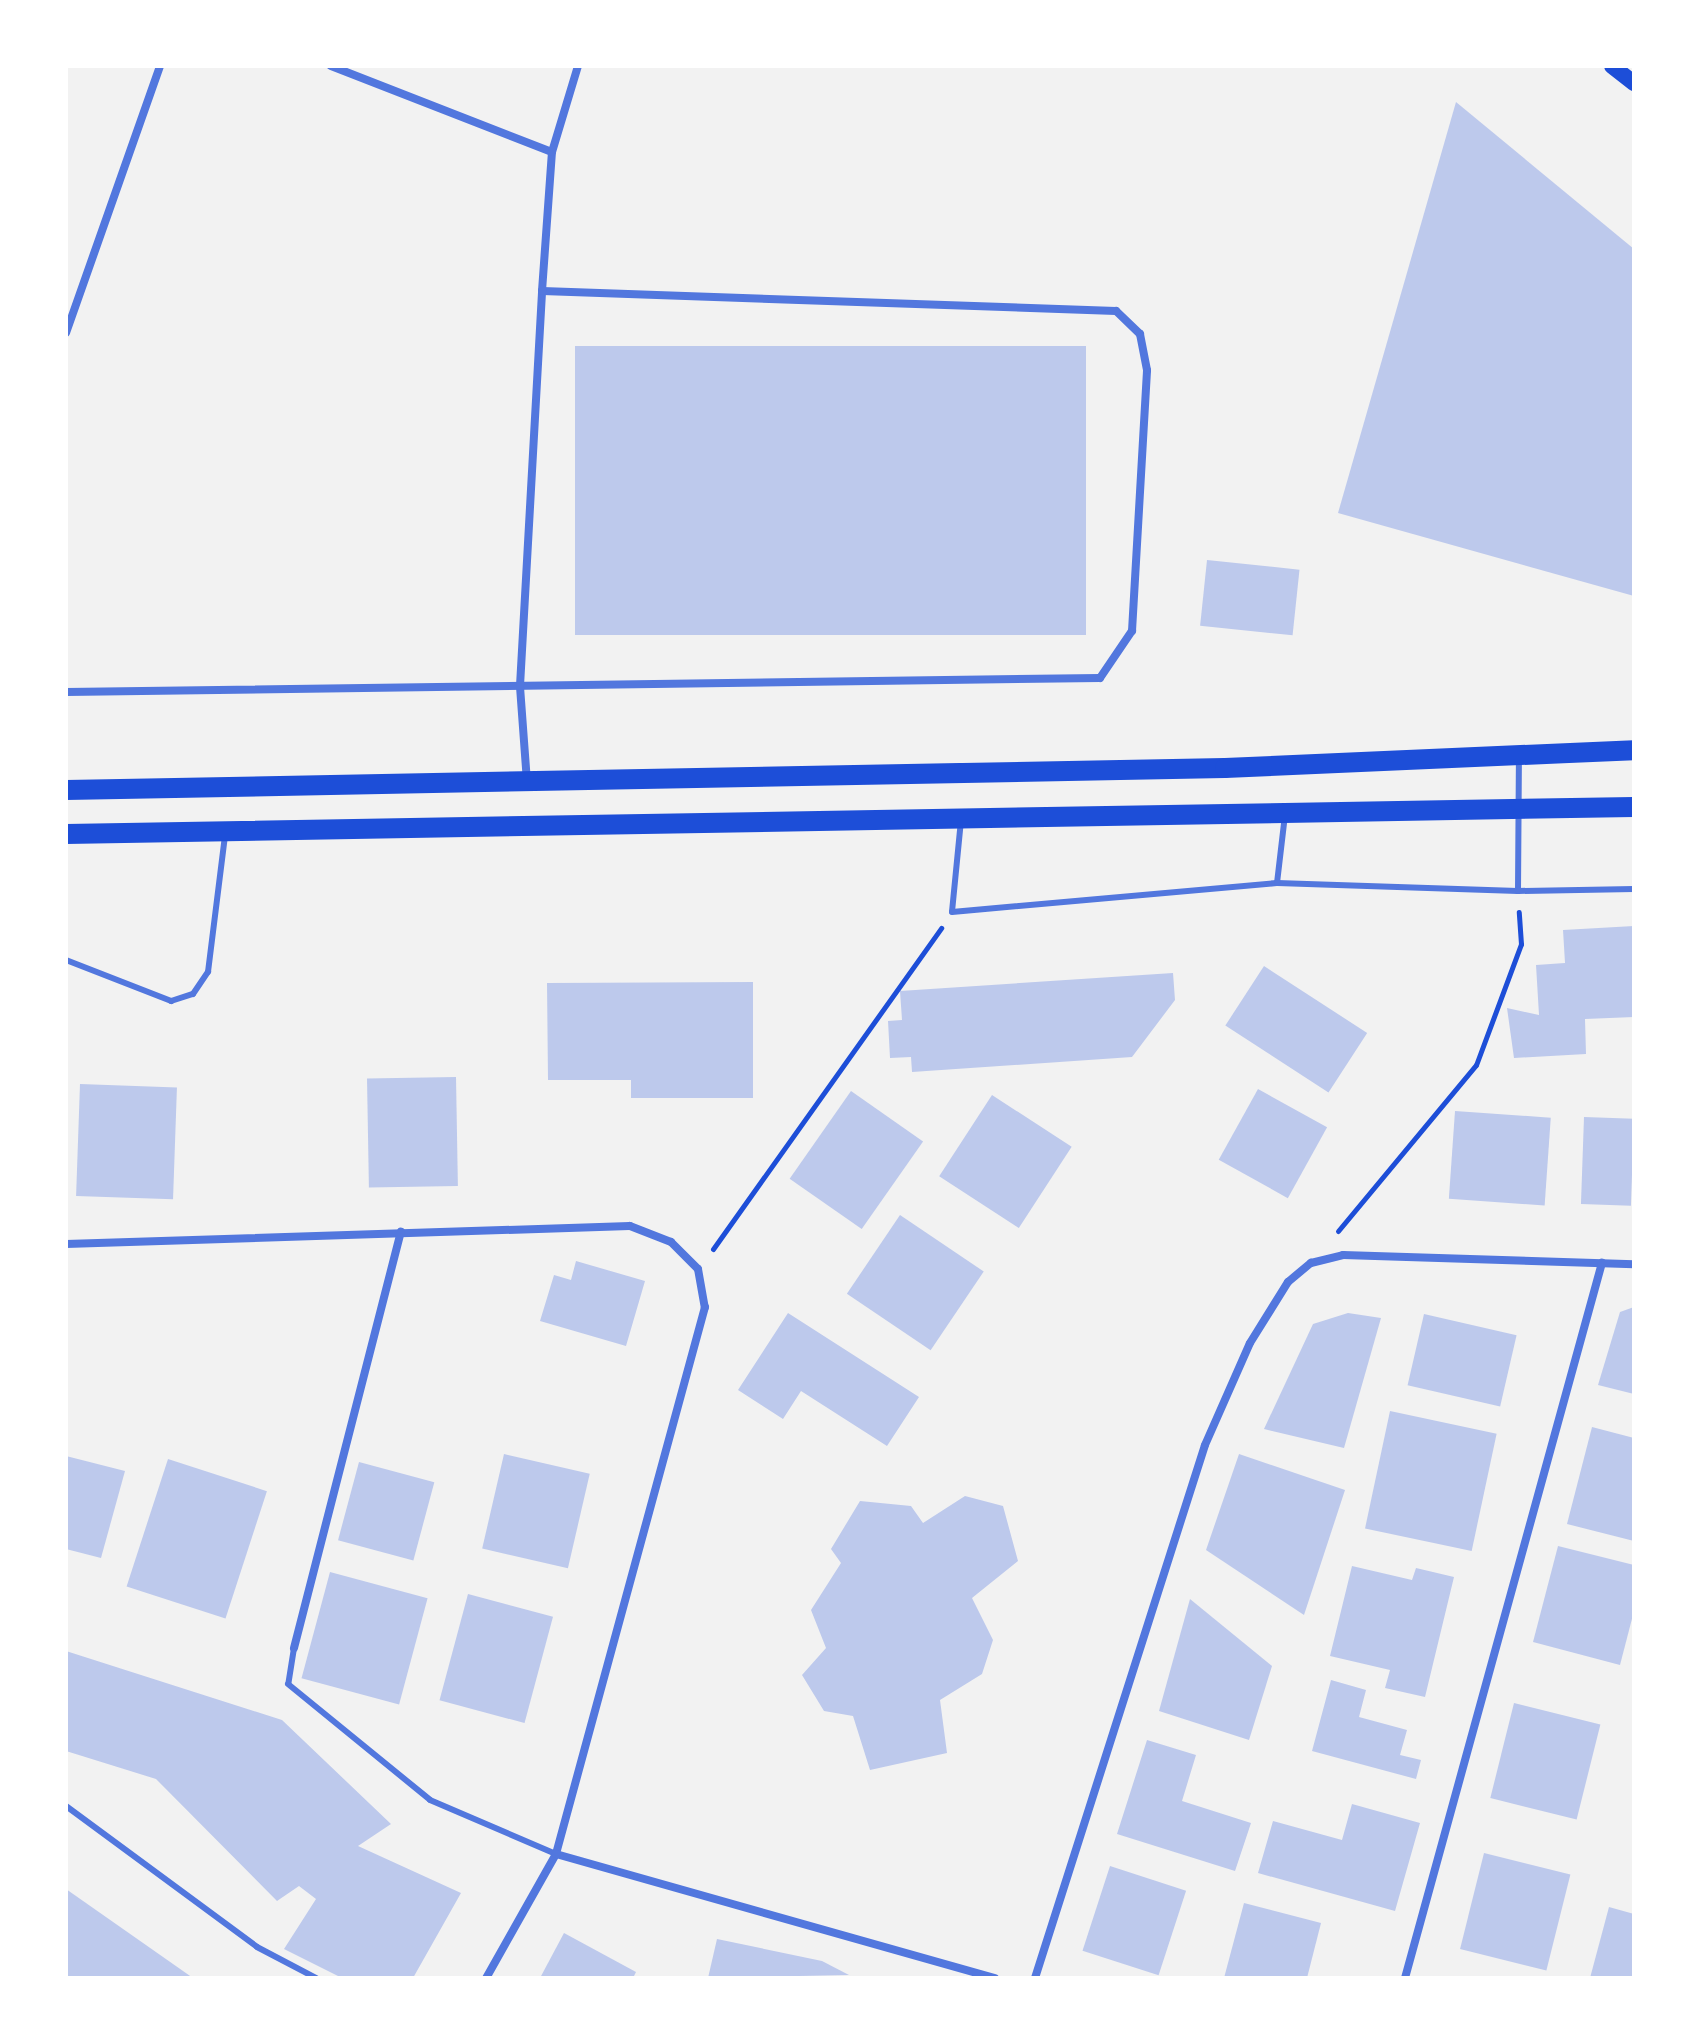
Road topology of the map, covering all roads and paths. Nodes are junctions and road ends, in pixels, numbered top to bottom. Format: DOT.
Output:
graph roads {
  1 [pos="160,66"];
  2 [pos="331,66"];
  3 [pos="578,66"];
  4 [pos="1612,66"];
  5 [pos="1634,83"];
  6 [pos="552,152"];
  7 [pos="542,291"];
  8 [pos="66,333"];
  9 [pos="520,686"];
  10 [pos="66,692"];
  11 [pos="1634,750"];
  12 [pos="1519,755"];
  13 [pos="527,783"];
  14 [pos="66,790"];
  15 [pos="1634,807"];
  16 [pos="1514,808"];
  17 [pos="1286,812"];
  18 [pos="961,818"];
  19 [pos="225,832"];
  20 [pos="66,834"];
  21 [pos="1277,883"];
  22 [pos="1634,889"];
  23 [pos="1518,891"];
  24 [pos="952,912"];
  25 [pos="66,960"];
  26 [pos="401,1232"];
  27 [pos="66,1244"];
  28 [pos="1311,1263"];
  29 [pos="1602,1263"];
  30 [pos="1634,1264"];
  31 [pos="698,1269"];
  32 [pos="294,1648"];
  33 [pos="66,1806"];
  34 [pos="556,1854"];
  35 [pos="316,1978"];
  36 [pos="486,1978"];
  37 [pos="995,1978"];
  38 [pos="1035,1978"];
  39 [pos="1405,1978"];
  1 -- 8 [label="street"];
  2 -- 6 [label="street"];
  3 -- 6 [label="street"];
  4 -- 5 [label="main road"];
  6 -- 7 [label="street"];
  7 -- 9 [label="street"];
  7 -- 9 [label="street"];
  9 -- 10 [label="street"];
  9 -- 13 [label="street"];
  11 -- 12 [label="main road"];
  12 -- 13 [label="main road"];
  12 -- 16 [label="lane"];
  13 -- 14 [label="main road"];
  15 -- 16 [label="main road"];
  16 -- 17 [label="main road"];
  16 -- 23 [label="lane"];
  17 -- 18 [label="main road"];
  17 -- 21 [label="lane"];
  18 -- 19 [label="main road"];
  18 -- 24 [label="lane"];
  19 -- 20 [label="main road"];
  19 -- 25 [label="lane"];
  21 -- 23 [label="lane"];
  21 -- 24 [label="lane"];
  22 -- 23 [label="lane"];
  23 -- 28 [label="path"];
  24 -- 31 [label="path"];
  26 -- 27 [label="street"];
  26 -- 31 [label="street"];
  26 -- 32 [label="street"];
  28 -- 29 [label="street"];
  28 -- 38 [label="street"];
  29 -- 30 [label="street"];
  29 -- 39 [label="street"];
  31 -- 34 [label="street"];
  32 -- 34 [label="lane"];
  33 -- 35 [label="lane"];
  34 -- 36 [label="street"];
  34 -- 37 [label="street"];
}
